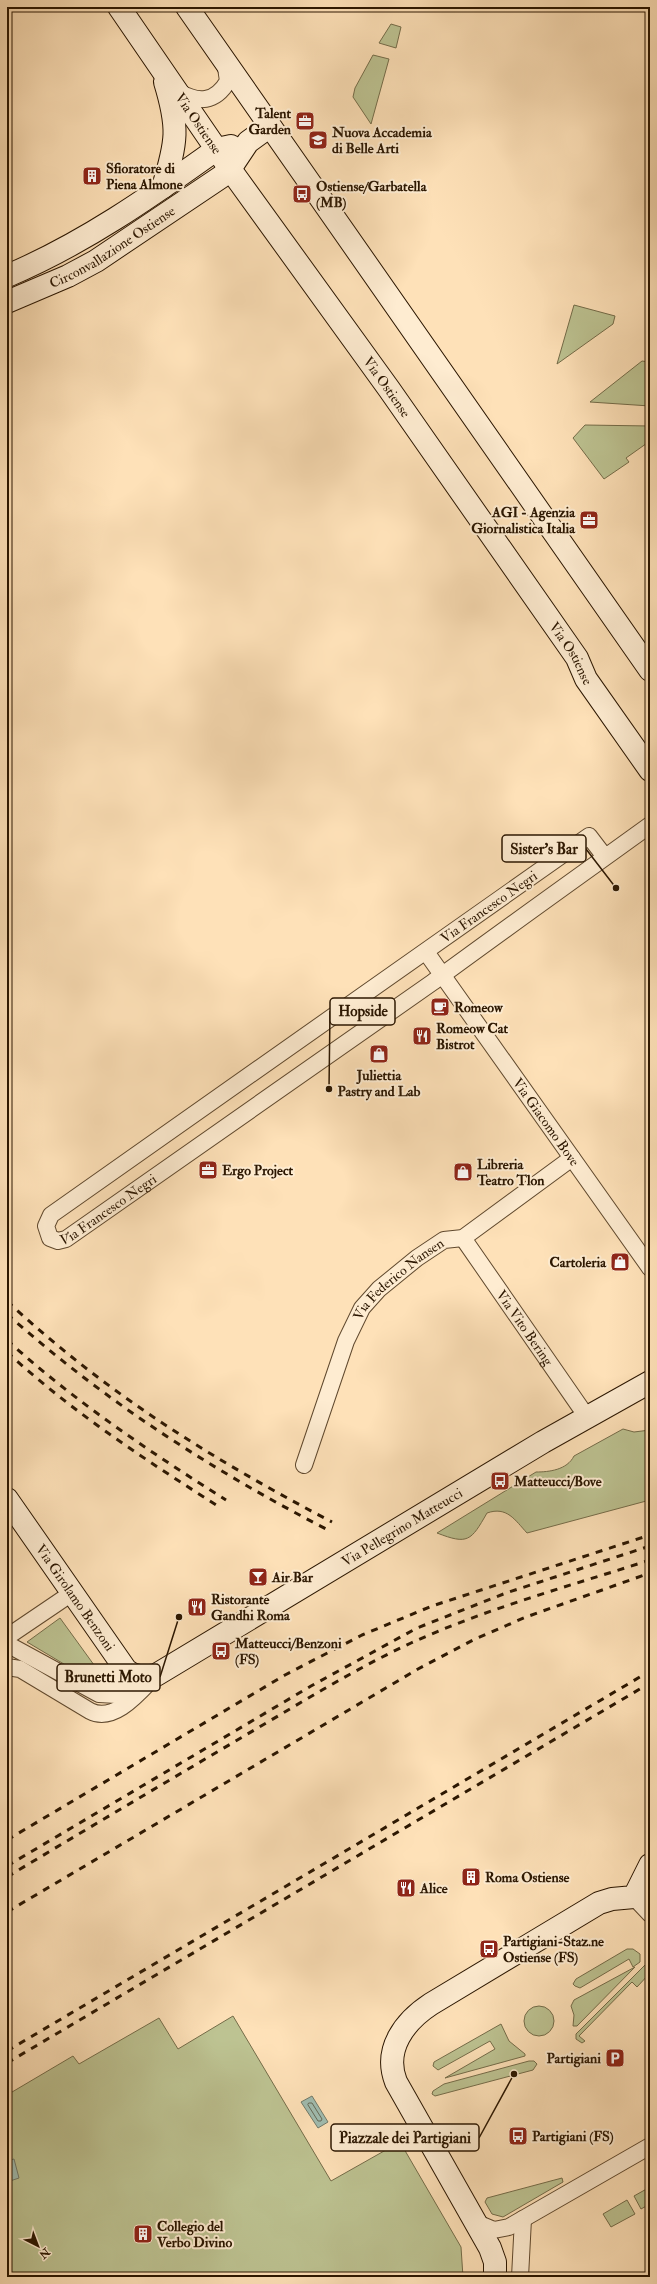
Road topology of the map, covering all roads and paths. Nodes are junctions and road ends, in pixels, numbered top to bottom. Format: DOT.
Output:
graph roads {
  1 [pos="119,7"];
  2 [pos="187,7"];
  3 [pos="225,60"];
  4 [pos="160,67"];
  5 [pos="178,92"];
  6 [pos="270,126"];
  7 [pos="248,142"];
  8 [pos="217,149"];
  9 [pos="230,169"];
  10 [pos="163,187"];
  11 [pos="7,276"];
  12 [pos="7,302"];
  13 [pos="626,632"];
  14 [pos="650,648"];
  15 [pos="650,670"];
  16 [pos="648,765"];
  17 [pos="650,825"];
  18 [pos="605,858"];
  19 [pos="426,952"];
  20 [pos="442,975"];
  21 [pos="572,1158"];
  22 [pos="463,1238"];
  23 [pos="650,1268"];
  24 [pos="650,1382"];
  25 [pos="588,1416"];
  26 [pos="304,1465"];
  27 [pos="7,1499"];
  28 [pos="72,1593"];
  29 [pos="7,1637"];
  30 [pos="7,1644"];
  31 [pos="7,1667"];
  32 [pos="156,1675"];
  33 [pos="650,1865"];
  34 [pos="634,1897"];
  35 [pos="650,1914"];
  36 [pos="650,2146"];
  37 [pos="523,2219"];
  38 [pos="475,2222"];
  39 [pos="495,2277"];
  40 [pos="520,2277"];
  1 -- 4 [label="main road, Via Ostiense"];
  2 -- 3 [label="main road"];
  3 -- 5 [label="street"];
  3 -- 6 [label="main road"];
  4 -- 5 [label="main road, Via Ostiense"];
  4 -- 10 [label="main road"];
  5 -- 8 [label="main road, Via Ostiense"];
  6 -- 7 [label="main road"];
  6 -- 13 [label="main road"];
  7 -- 8 [label="main road"];
  7 -- 9 [label="main road"];
  8 -- 9 [label="main road, Via Ostiense"];
  8 -- 10 [label="main road, Circonvallazione Ostiense"];
  9 -- 12 [label="main road, Circonvallazione Ostiense"];
  9 -- 16 [label="main road, Via Ostiense"];
  10 -- 11 [label="main road, Circonvallazione Ostiense"];
  13 -- 14 [label="main road"];
  13 -- 15 [label="main road"];
  17 -- 18 [label="street, Via Francesco Negri"];
  18 -- 19 [label="street, Via Francesco Negri"];
  18 -- 20 [label="street, Via Francesco Negri"];
  19 -- 20 [label="street, Via Francesco Negri"];
  19 -- 20 [label="street, Via Francesco Negri"];
  20 -- 21 [label="street, Via Giacomo Bove"];
  21 -- 22 [label="street, Via Federico Nansen"];
  21 -- 23 [label="street, Via Giacomo Bove"];
  22 -- 25 [label="street, Via Vito Bering"];
  22 -- 26 [label="street, Via Federico Nansen"];
  24 -- 25 [label="main road, Via Pellegrino Matteucci"];
  25 -- 32 [label="main road, Via Pellegrino Matteucci"];
  27 -- 28 [label="main road, Via Girolamo Benzoni"];
  28 -- 29 [label="street"];
  28 -- 32 [label="main road, Via Girolamo Benzoni"];
  30 -- 32 [label="street"];
  31 -- 32 [label="street"];
  33 -- 34 [label="main road"];
  34 -- 35 [label="street"];
  34 -- 38 [label="main road"];
  36 -- 37 [label="street"];
  37 -- 38 [label="street"];
  37 -- 40 [label="street"];
  38 -- 39 [label="main road"];
}
